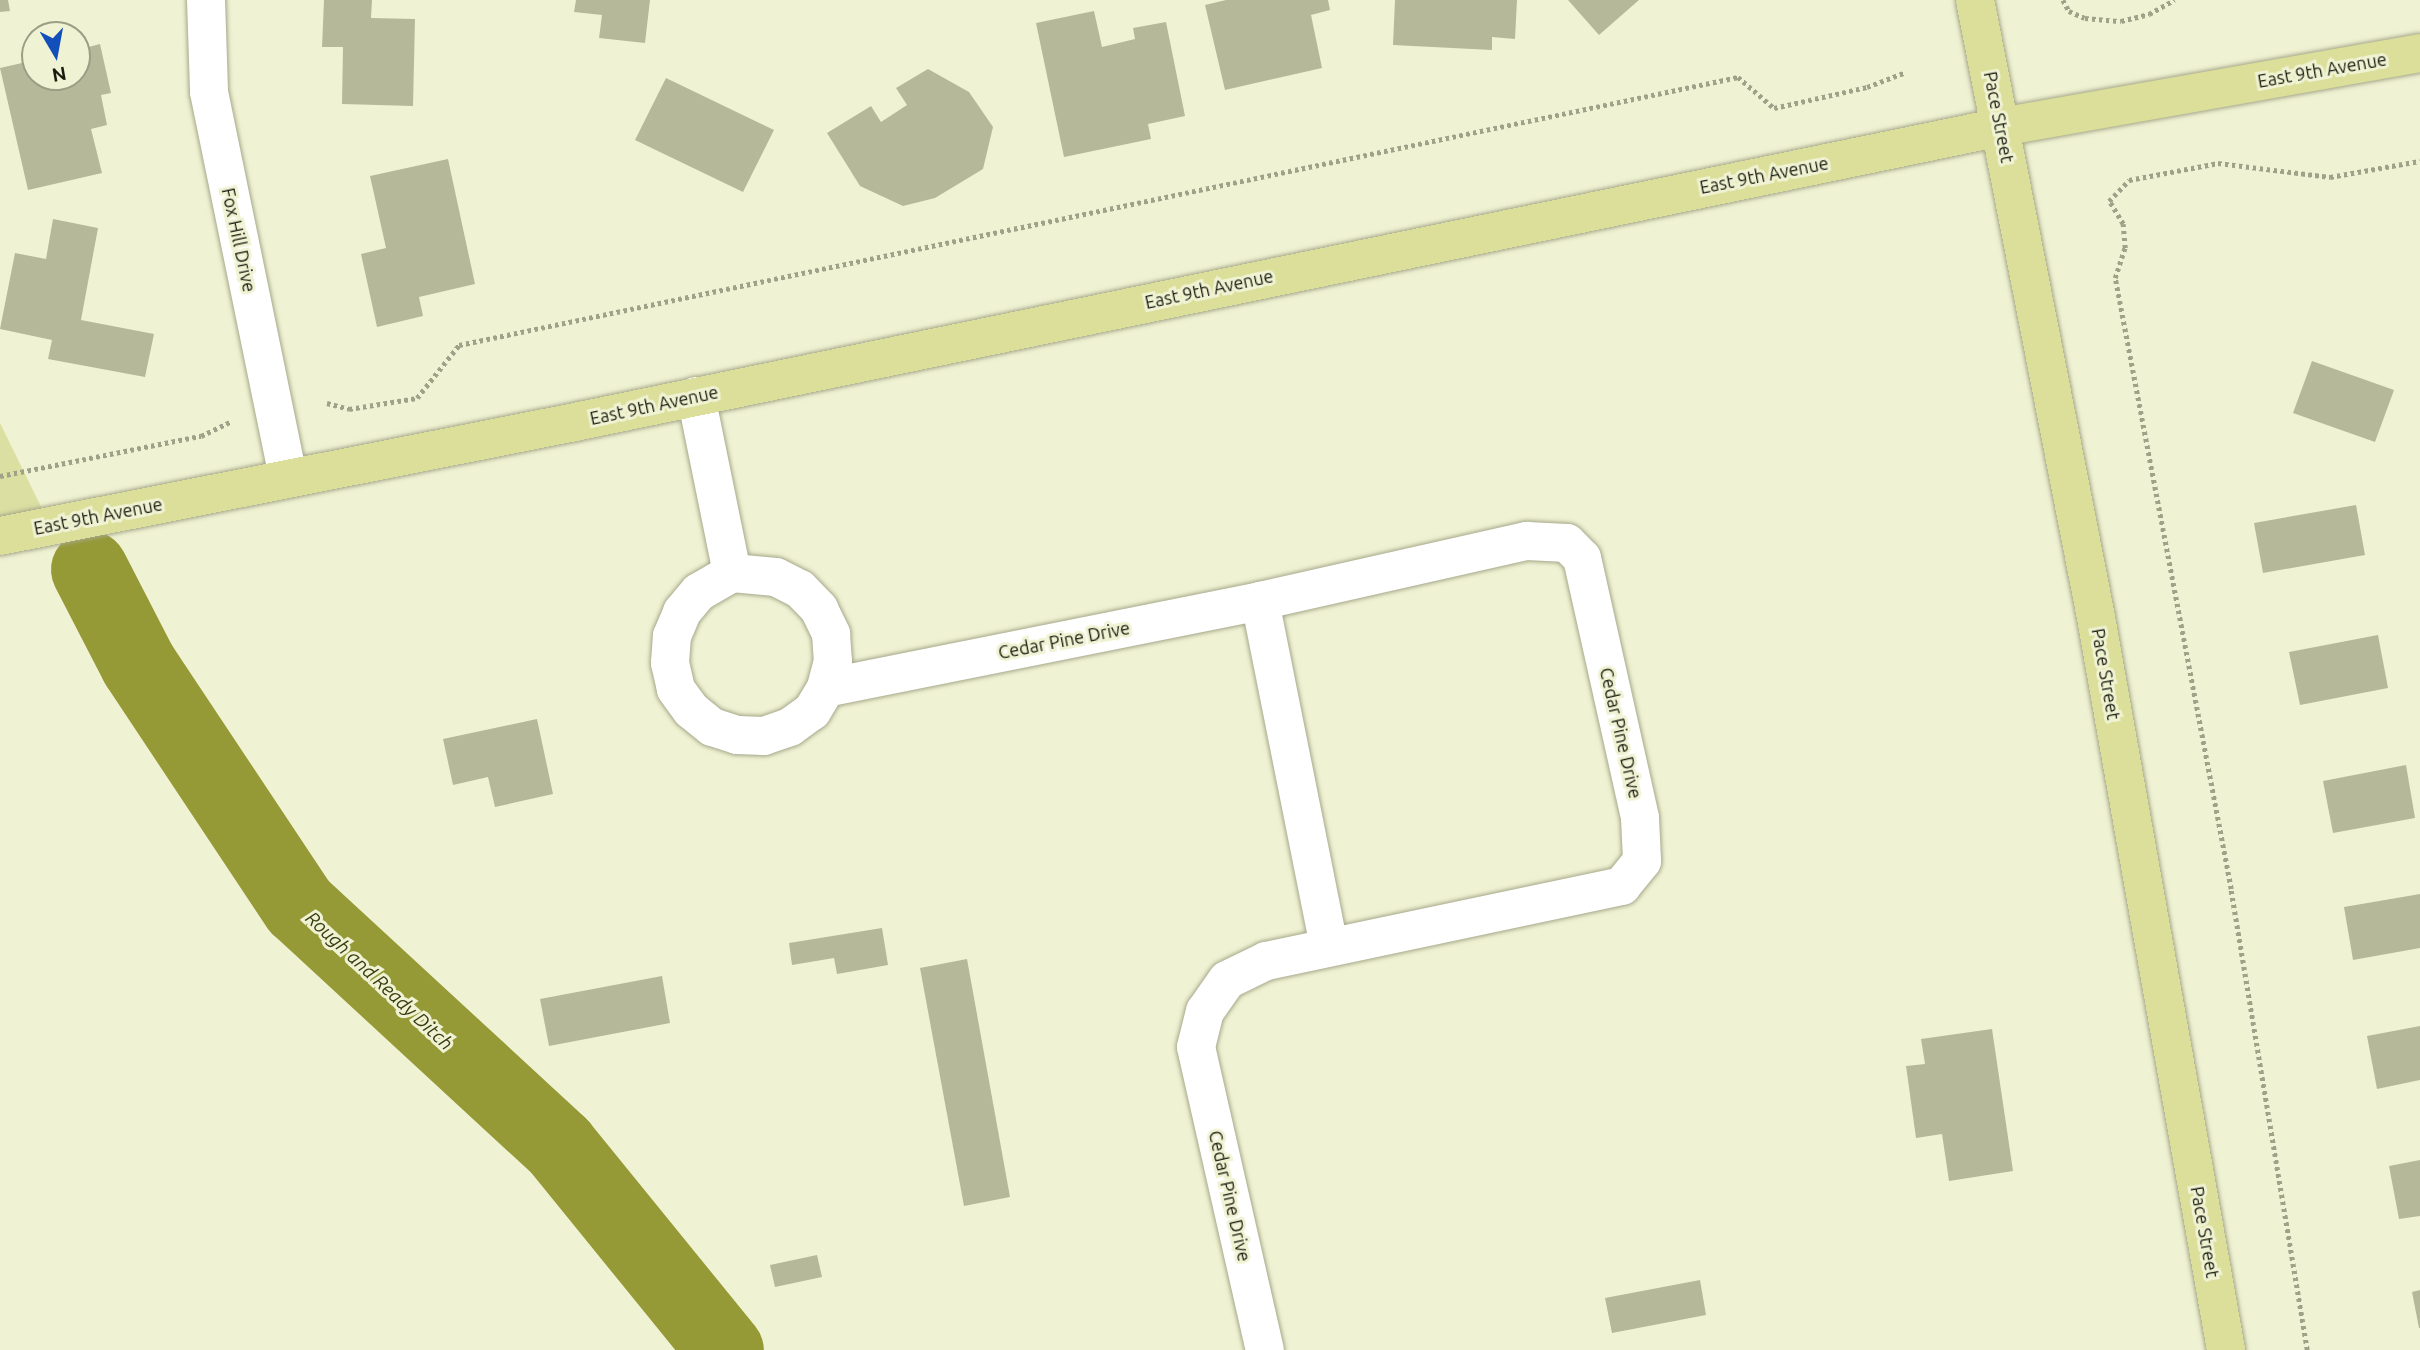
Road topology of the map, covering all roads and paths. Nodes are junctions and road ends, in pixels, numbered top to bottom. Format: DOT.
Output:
graph roads {
  1 [pos="206,0"];
  2 [pos="1975,0"];
  3 [pos="2063,0"];
  4 [pos="2174,0"];
  5 [pos="2420,53"];
  6 [pos="1904,73"];
  7 [pos="2001,127"];
  8 [pos="2420,161"];
  9 [pos="696,396"];
  10 [pos="327,403"];
  11 [pos="230,422"];
  12 [pos="0,476"];
  13 [pos="288,478"];
  14 [pos="0,536"];
  15 [pos="732,573"];
  16 [pos="1260,601"];
  17 [pos="826,688"];
  18 [pos="1329,946"];
  19 [pos="1265,1350"];
  20 [pos="2226,1350"];
  21 [pos="2307,1350"];
  1 -- 13 [label="street, Fox Hill Drive"];
  2 -- 7 [label="main road, Pace Street"];
  3 -- 4 [label="path"];
  5 -- 7 [label="main road, East 9th Avenue"];
  6 -- 10 [label="path"];
  7 -- 9 [label="main road, East 9th Avenue"];
  7 -- 20 [label="main road, Pace Street"];
  8 -- 21 [label="path"];
  9 -- 13 [label="main road, East 9th Avenue"];
  9 -- 15 [label="street"];
  11 -- 12 [label="path"];
  13 -- 14 [label="main road, East 9th Avenue"];
  15 -- 17 [label="street"];
  15 -- 17 [label="street"];
  16 -- 17 [label="street, Cedar Pine Drive"];
  16 -- 18 [label="street"];
  16 -- 18 [label="street, Cedar Pine Drive"];
  18 -- 19 [label="street, Cedar Pine Drive"];
}
